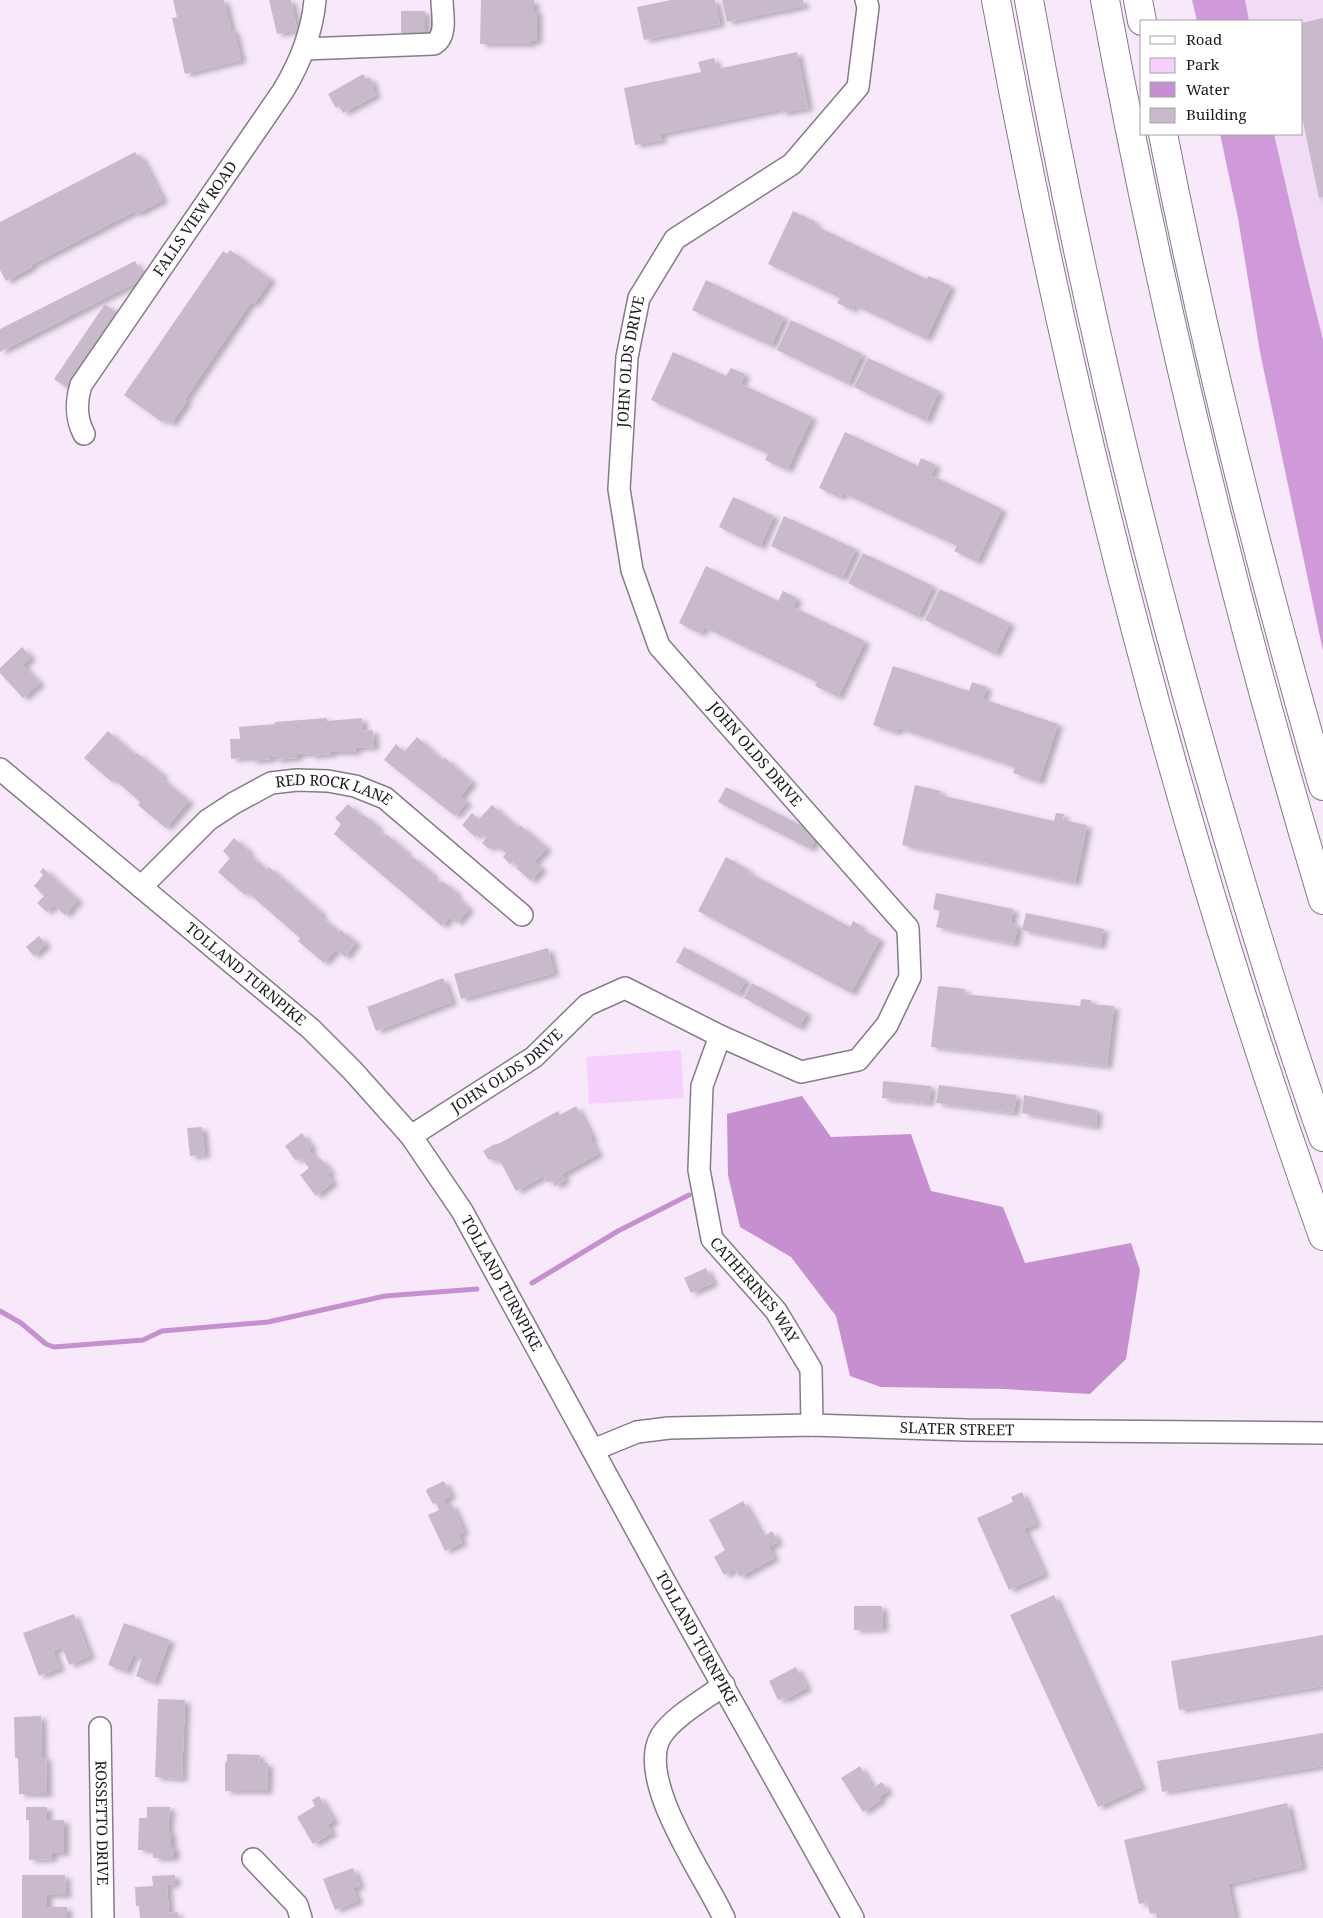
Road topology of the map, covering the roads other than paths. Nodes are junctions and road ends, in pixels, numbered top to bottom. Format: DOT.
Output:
graph roads {
  1 [pos="315,0"];
  2 [pos="442,0"];
  3 [pos="866,0"];
  4 [pos="996,0"];
  5 [pos="1030,0"];
  6 [pos="1105,0"];
  7 [pos="1138,0"];
  8 [pos="1142,20"];
  9 [pos="304,49"];
  10 [pos="1163,135"];
  11 [pos="84,434"];
  12 [pos="0,769"];
  13 [pos="1323,786"];
  14 [pos="142,887"];
  15 [pos="1323,900"];
  16 [pos="522,914"];
  17 [pos="720,1036"];
  18 [pos="411,1136"];
  19 [pos="1323,1137"];
  20 [pos="1323,1236"];
  21 [pos="812,1425"];
  22 [pos="1323,1433"];
  23 [pos="593,1450"];
  24 [pos="724,1685"];
  25 [pos="100,1728"];
  26 [pos="253,1859"];
  27 [pos="103,1918"];
  28 [pos="302,1918"];
  29 [pos="724,1918"];
  30 [pos="854,1918"];
  1 -- 9 [label="street, FALLS VIEW ROAD"];
  2 -- 9 [label="street"];
  3 -- 17 [label="street, JOHN OLDS DRIVE"];
  4 -- 20 [label="highway"];
  5 -- 19 [label="highway"];
  6 -- 15 [label="highway"];
  7 -- 8 [label="highway"];
  9 -- 11 [label="street, FALLS VIEW ROAD"];
  10 -- 13 [label="highway"];
  12 -- 14 [label="street, TOLLAND TURNPIKE"];
  14 -- 16 [label="street, RED ROCK LANE"];
  14 -- 18 [label="street, TOLLAND TURNPIKE"];
  17 -- 18 [label="street, JOHN OLDS DRIVE"];
  17 -- 21 [label="street, CATHERINES WAY"];
  18 -- 23 [label="street, TOLLAND TURNPIKE"];
  21 -- 22 [label="street, SLATER STREET"];
  21 -- 23 [label="street, SLATER STREET"];
  23 -- 24 [label="street, TOLLAND TURNPIKE"];
  24 -- 29 [label="street"];
  24 -- 30 [label="street, TOLLAND TURNPIKE"];
  25 -- 27 [label="street, ROSSETTO DRIVE"];
  26 -- 28 [label="street"];
}
